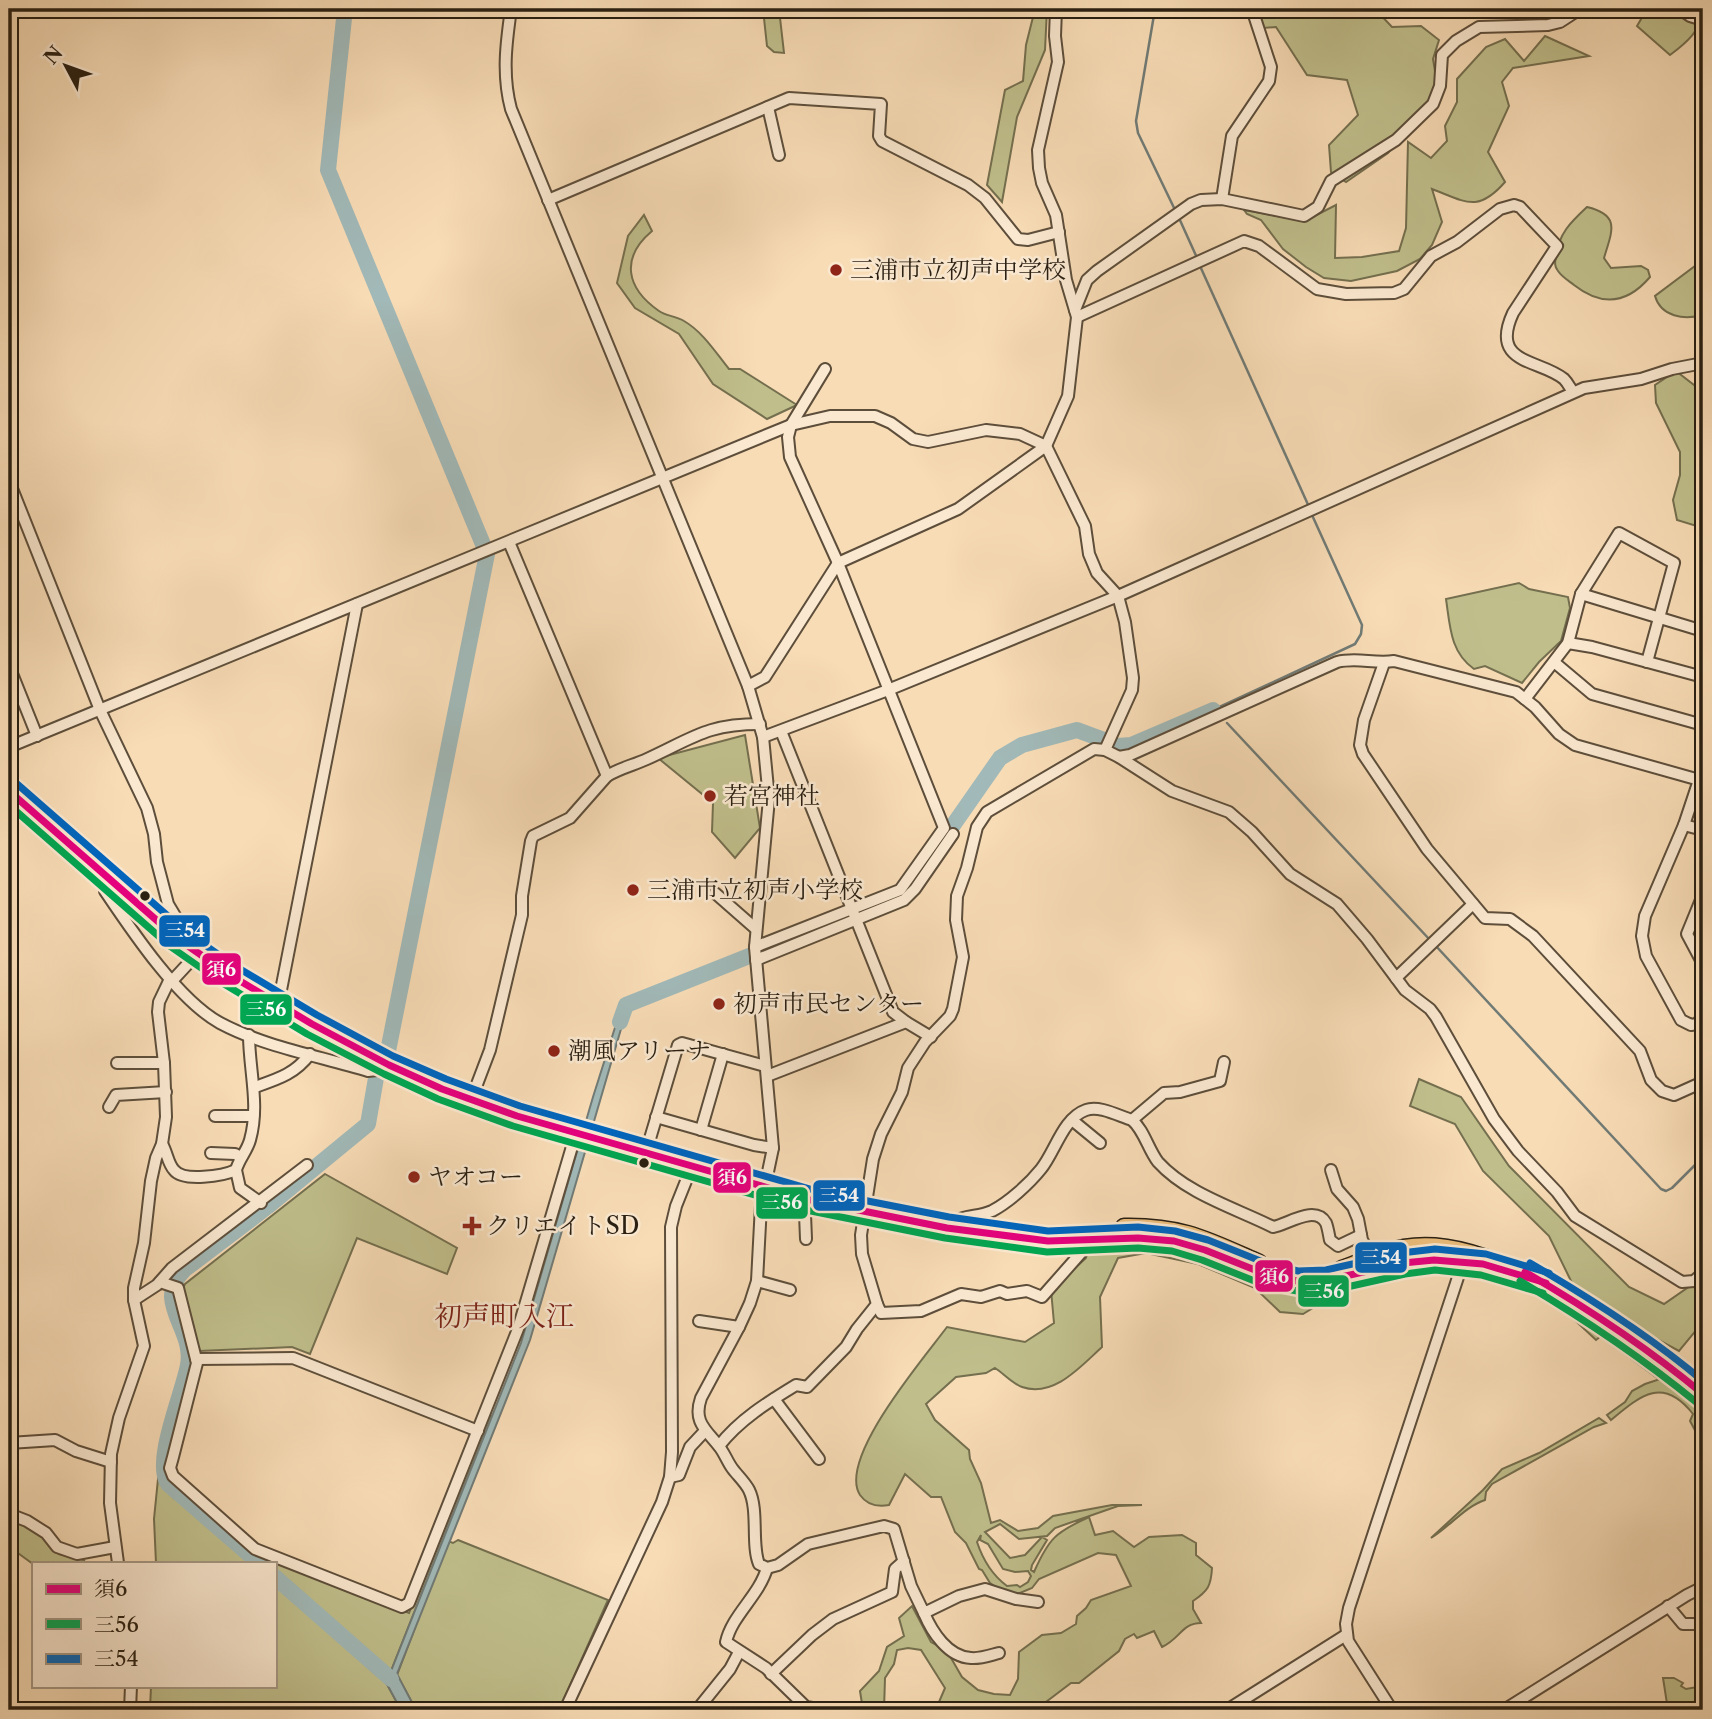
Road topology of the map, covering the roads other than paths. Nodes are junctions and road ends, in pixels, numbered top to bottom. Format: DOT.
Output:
graph roads {
  1 [pos="511,9"];
  2 [pos="1056,9"];
  3 [pos="1252,9"];
  4 [pos="1580,9"];
  5 [pos="1680,9"];
  6 [pos="1703,20"];
  7 [pos="768,107"];
  8 [pos="779,155"];
  9 [pos="1222,199"];
  10 [pos="548,200"];
  11 [pos="1059,232"];
  12 [pos="1076,313"];
  13 [pos="1703,363"];
  14 [pos="825,369"];
  15 [pos="1573,393"];
  16 [pos="791,425"];
  17 [pos="1046,446"];
  18 [pos="663,476"];
  19 [pos="9,481"];
  20 [pos="509,542"];
  21 [pos="838,563"];
  22 [pos="1581,594"];
  23 [pos="1118,596"];
  24 [pos="357,604"];
  25 [pos="1659,618"];
  26 [pos="1703,631"];
  27 [pos="1568,643"];
  28 [pos="1554,662"];
  29 [pos="1647,662"];
  30 [pos="1384,663"];
  31 [pos="9,666"];
  32 [pos="1703,677"];
  33 [pos="748,686"];
  34 [pos="888,690"];
  35 [pos="1525,699"];
  36 [pos="100,710"];
  37 [pos="760,724"];
  38 [pos="1703,725"];
  39 [pos="781,731"];
  40 [pos="37,736"];
  41 [pos="764,737"];
  42 [pos="9,747"];
  43 [pos="1105,750"];
  44 [pos="1119,757"];
  45 [pos="607,776"];
  46 [pos="1701,780"];
  47 [pos="9,791"];
  48 [pos="1684,825"];
  49 [pos="1703,830"];
  50 [pos="949,831"];
  51 [pos="972,846"];
  52 [pos="108,879"];
  53 [pos="715,893"];
  54 [pos="1703,895"];
  55 [pos="1473,904"];
  56 [pos="854,914"];
  57 [pos="756,929"];
  58 [pos="178,939"];
  59 [pos="756,953"];
  60 [pos="197,954"];
  61 [pos="1703,964"];
  62 [pos="1396,978"];
  63 [pos="171,980"];
  64 [pos="275,1003"];
  65 [pos="1703,1016"];
  66 [pos="906,1022"];
  67 [pos="249,1035"];
  68 [pos="930,1037"];
  69 [pos="310,1054"];
  70 [pos="723,1054"];
  71 [pos="383,1062"];
  72 [pos="1224,1062"];
  73 [pos="117,1063"];
  74 [pos="164,1063"];
  75 [pos="766,1071"];
  76 [pos="1703,1082"];
  77 [pos="255,1087"];
  78 [pos="166,1092"];
  79 [pos="471,1100"];
  80 [pos="109,1107"];
  81 [pos="215,1116"];
  82 [pos="253,1116"];
  83 [pos="656,1117"];
  84 [pos="1132,1119"];
  85 [pos="1072,1120"];
  86 [pos="701,1130"];
  87 [pos="576,1133"];
  88 [pos="1100,1143"];
  89 [pos="162,1144"];
  90 [pos="773,1148"];
  91 [pos="646,1152"];
  92 [pos="211,1153"];
  93 [pos="241,1157"];
  94 [pos="307,1165"];
  95 [pos="692,1166"];
  96 [pos="236,1170"];
  97 [pos="1331,1170"];
  98 [pos="765,1186"];
  99 [pos="809,1199"];
  100 [pos="261,1203"];
  101 [pos="864,1213"];
  102 [pos="948,1227"];
  103 [pos="1361,1236"];
  104 [pos="1015,1237"];
  105 [pos="806,1238"];
  106 [pos="1088,1240"];
  107 [pos="1377,1255"];
  108 [pos="1482,1256"];
  109 [pos="1438,1260"];
  110 [pos="1463,1262"];
  111 [pos="1703,1273"];
  112 [pos="757,1281"];
  113 [pos="1546,1283"];
  114 [pos="167,1284"];
  115 [pos="790,1290"];
  116 [pos="134,1300"];
  117 [pos="877,1304"];
  118 [pos="699,1321"];
  119 [pos="739,1327"];
  120 [pos="196,1359"];
  121 [pos="1703,1394"];
  122 [pos="774,1399"];
  123 [pos="478,1431"];
  124 [pos="704,1432"];
  125 [pos="9,1443"];
  126 [pos="719,1446"];
  127 [pos="819,1459"];
  128 [pos="111,1462"];
  129 [pos="670,1478"];
  130 [pos="9,1514"];
  131 [pos="115,1548"];
  132 [pos="904,1561"];
  133 [pos="118,1562"];
  134 [pos="767,1567"];
  135 [pos="1703,1587"];
  136 [pos="1038,1602"];
  137 [pos="1668,1606"];
  138 [pos="925,1612"];
  139 [pos="1703,1625"];
  140 [pos="1346,1635"];
  141 [pos="740,1653"];
  142 [pos="999,1653"];
  143 [pos="771,1674"];
  144 [pos="131,1688"];
  145 [pos="130,1710"];
  146 [pos="566,1710"];
  147 [pos="697,1710"];
  148 [pos="825,1710"];
  149 [pos="1227,1710"];
  150 [pos="1392,1710"];
  151 [pos="1504,1710"];
  1 -- 10 [label="street"];
  2 -- 11 [label="street"];
  3 -- 9 [label="street"];
  4 -- 9 [label="street"];
  5 -- 6 [label="street"];
  7 -- 8 [label="street"];
  7 -- 10 [label="street"];
  7 -- 11 [label="street"];
  9 -- 12 [label="street"];
  10 -- 18 [label="street"];
  11 -- 12 [label="street"];
  12 -- 15 [label="street"];
  12 -- 17 [label="street"];
  13 -- 15 [label="street"];
  14 -- 16 [label="street"];
  15 -- 23 [label="street"];
  16 -- 17 [label="street"];
  16 -- 18 [label="street"];
  16 -- 21 [label="street"];
  17 -- 21 [label="street"];
  17 -- 23 [label="street"];
  18 -- 20 [label="street"];
  18 -- 33 [label="street"];
  19 -- 36 [label="street"];
  20 -- 24 [label="street"];
  20 -- 45 [label="street"];
  21 -- 33 [label="street"];
  21 -- 34 [label="street"];
  22 -- 25 [label="street"];
  22 -- 25 [label="street"];
  22 -- 27 [label="street"];
  23 -- 34 [label="street"];
  23 -- 43 [label="street"];
  24 -- 36 [label="street"];
  24 -- 64 [label="street"];
  25 -- 26 [label="street"];
  25 -- 29 [label="street"];
  27 -- 28 [label="street"];
  27 -- 29 [label="street"];
  28 -- 35 [label="street"];
  28 -- 38 [label="street"];
  29 -- 32 [label="street"];
  30 -- 35 [label="street"];
  30 -- 44 [label="street"];
  30 -- 55 [label="street"];
  31 -- 40 [label="street"];
  33 -- 37 [label="street"];
  34 -- 39 [label="street"];
  34 -- 50 [label="street"];
  35 -- 46 [label="street"];
  36 -- 40 [label="street"];
  36 -- 58 [label="street"];
  37 -- 41 [label="street"];
  37 -- 45 [label="street"];
  39 -- 41 [label="street"];
  39 -- 56 [label="street"];
  40 -- 42 [label="street"];
  41 -- 57 [label="street"];
  43 -- 44 [label="street"];
  43 -- 51 [label="street"];
  44 -- 62 [label="street"];
  45 -- 79 [label="street"];
  46 -- 48 [label="street"];
  47 -- 52 [label="highway"];
  48 -- 49 [label="street"];
  48 -- 65 [label="street"];
  50 -- 51 [label="street"];
  50 -- 56 [label="street"];
  51 -- 68 [label="street"];
  52 -- 58 [label="highway"];
  52 -- 63 [label="street"];
  53 -- 57 [label="street"];
  54 -- 61 [label="street"];
  55 -- 62 [label="street"];
  55 -- 76 [label="street"];
  56 -- 59 [label="street"];
  56 -- 66 [label="street"];
  57 -- 59 [label="street"];
  58 -- 60 [label="highway"];
  59 -- 75 [label="street"];
  60 -- 63 [label="street"];
  60 -- 64 [label="highway"];
  62 -- 111 [label="street"];
  63 -- 67 [label="street"];
  63 -- 74 [label="street"];
  64 -- 71 [label="highway"];
  66 -- 68 [label="street"];
  66 -- 75 [label="street"];
  67 -- 69 [label="street"];
  67 -- 77 [label="street"];
  68 -- 101 [label="street"];
  69 -- 71 [label="street"];
  69 -- 77 [label="street"];
  70 -- 75 [label="street"];
  70 -- 83 [label="street"];
  70 -- 86 [label="street"];
  71 -- 79 [label="highway"];
  72 -- 84 [label="street"];
  73 -- 74 [label="street"];
  74 -- 78 [label="street"];
  75 -- 90 [label="street"];
  77 -- 82 [label="street"];
  78 -- 80 [label="street"];
  78 -- 89 [label="street"];
  79 -- 87 [label="highway"];
  81 -- 82 [label="street"];
  82 -- 93 [label="street"];
  83 -- 86 [label="street"];
  83 -- 91 [label="street"];
  84 -- 85 [label="street"];
  84 -- 103 [label="street"];
  85 -- 88 [label="street"];
  85 -- 102 [label="street"];
  86 -- 90 [label="street"];
  87 -- 91 [label="highway"];
  87 -- 123 [label="street"];
  89 -- 96 [label="street"];
  89 -- 116 [label="street"];
  90 -- 98 [label="street"];
  91 -- 95 [label="highway"];
  92 -- 93 [label="street"];
  93 -- 96 [label="street"];
  94 -- 100 [label="street"];
  95 -- 98 [label="highway"];
  95 -- 129 [label="street"];
  96 -- 100 [label="street"];
  97 -- 103 [label="street"];
  98 -- 99 [label="highway"];
  98 -- 112 [label="street"];
  99 -- 101 [label="highway"];
  99 -- 105 [label="street"];
  100 -- 114 [label="street"];
  101 -- 102 [label="highway"];
  101 -- 117 [label="street"];
  102 -- 104 [label="highway"];
  103 -- 107 [label="street"];
  104 -- 106 [label="highway"];
  104 -- 107 [label="highway"];
  106 -- 109 [label="highway"];
  106 -- 117 [label="street"];
  107 -- 108 [label="highway"];
  107 -- 109 [label="highway"];
  107 -- 110 [label="highway"];
  108 -- 110 [label="highway"];
  108 -- 113 [label="highway"];
  109 -- 110 [label="highway"];
  110 -- 113 [label="highway"];
  110 -- 140 [label="street"];
  112 -- 115 [label="street"];
  112 -- 119 [label="street"];
  113 -- 121 [label="highway"];
  114 -- 116 [label="street"];
  114 -- 120 [label="street"];
  116 -- 128 [label="street"];
  117 -- 122 [label="street"];
  118 -- 119 [label="street"];
  119 -- 124 [label="street"];
  120 -- 123 [label="street"];
  120 -- 123 [label="street"];
  122 -- 126 [label="street"];
  122 -- 127 [label="street"];
  124 -- 126 [label="street"];
  124 -- 129 [label="street"];
  125 -- 128 [label="street"];
  126 -- 134 [label="street"];
  128 -- 131 [label="street"];
  129 -- 146 [label="street"];
  130 -- 131 [label="street"];
  131 -- 133 [label="street"];
  132 -- 134 [label="street"];
  132 -- 138 [label="street"];
  132 -- 143 [label="street"];
  134 -- 141 [label="street"];
  135 -- 137 [label="street"];
  136 -- 138 [label="street"];
  137 -- 139 [label="street"];
  137 -- 151 [label="street"];
  138 -- 142 [label="street"];
  140 -- 149 [label="street"];
  140 -- 150 [label="street"];
  141 -- 143 [label="street"];
  141 -- 147 [label="street"];
  143 -- 148 [label="street"];
  144 -- 145 [label="street"];
}
